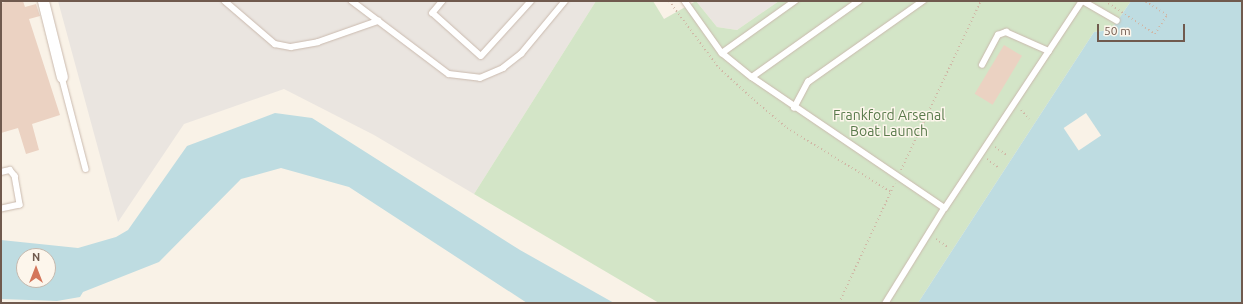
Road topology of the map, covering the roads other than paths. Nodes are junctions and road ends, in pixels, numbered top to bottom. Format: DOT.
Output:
graph roads {
  1 [pos="43,1"];
  2 [pos="225,1"];
  3 [pos="352,1"];
  4 [pos="443,1"];
  5 [pos="531,1"];
  6 [pos="566,1"];
  7 [pos="685,1"];
  8 [pos="795,1"];
  9 [pos="859,1"];
  10 [pos="923,1"];
  11 [pos="1083,1"];
  12 [pos="378,21"];
  13 [pos="1117,21"];
  14 [pos="1049,52"];
  15 [pos="722,53"];
  16 [pos="982,65"];
  17 [pos="62,77"];
  18 [pos="752,77"];
  19 [pos="794,108"];
  20 [pos="86,169"];
  21 [pos="1,172"];
  22 [pos="945,208"];
  23 [pos="1,210"];
  24 [pos="886,303"];
  1 -- 17 [label="street"];
  2 -- 12 [label="lane"];
  3 -- 12 [label="lane"];
  4 -- 5 [label="lane"];
  6 -- 12 [label="lane"];
  7 -- 15 [label="lane"];
  8 -- 15 [label="lane"];
  9 -- 18 [label="lane"];
  10 -- 19 [label="lane"];
  11 -- 13 [label="lane"];
  11 -- 14 [label="lane"];
  14 -- 16 [label="lane"];
  14 -- 22 [label="lane"];
  15 -- 18 [label="lane"];
  17 -- 20 [label="lane"];
  18 -- 19 [label="lane"];
  19 -- 22 [label="lane"];
  21 -- 23 [label="lane"];
  22 -- 24 [label="lane"];
}
